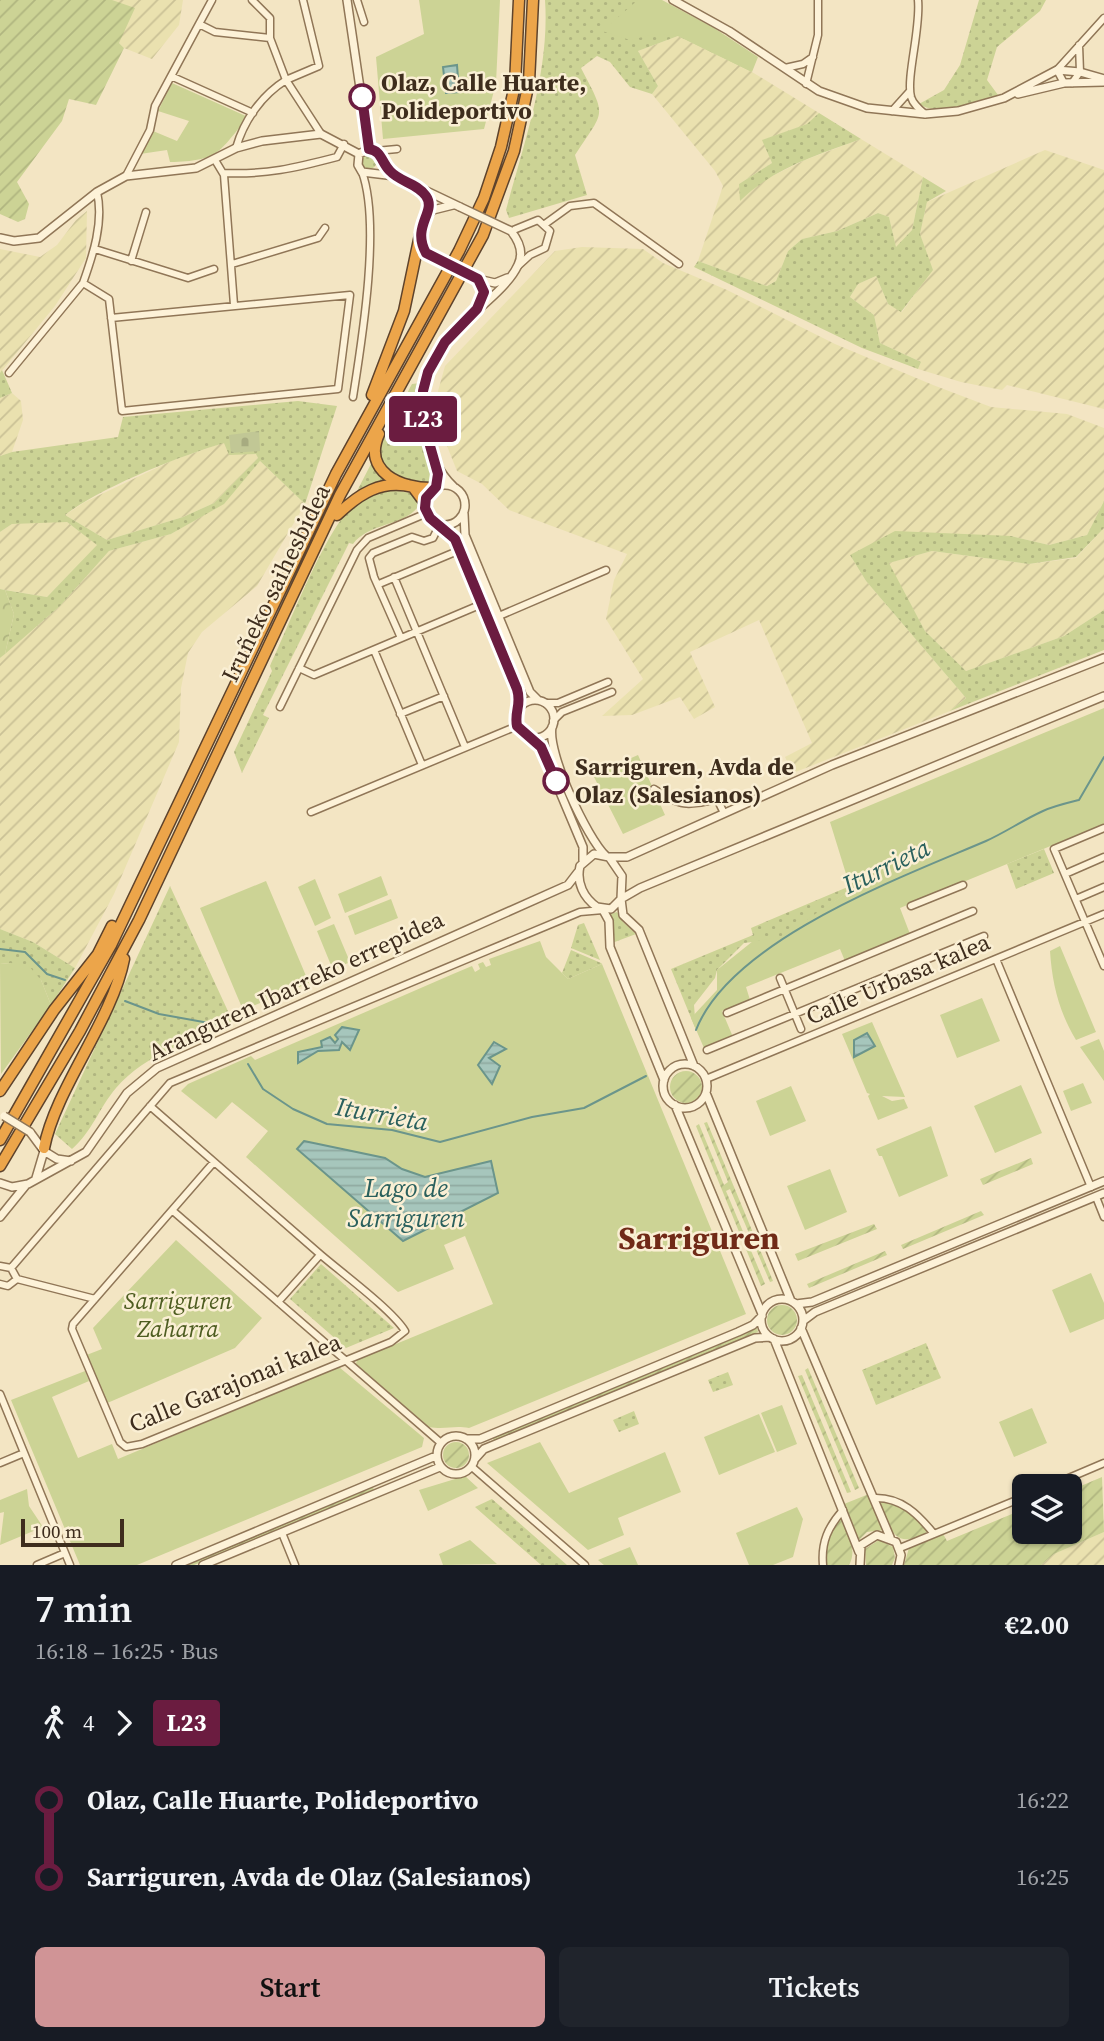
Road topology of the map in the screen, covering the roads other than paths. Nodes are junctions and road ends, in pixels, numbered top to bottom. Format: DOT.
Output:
graph roads {
  1 [pos="212,0"];
  2 [pos="252,0"];
  3 [pos="303,0"];
  4 [pos="346,0"];
  5 [pos="357,0"];
  6 [pos="520,0"];
  7 [pos="534,0"];
  8 [pos="673,0"];
  9 [pos="818,0"];
  10 [pos="918,0"];
  11 [pos="1104,18"];
  12 [pos="364,22"];
  13 [pos="199,24"];
  14 [pos="270,38"];
  15 [pos="1079,46"];
  16 [pos="815,56"];
  17 [pos="1059,67"];
  18 [pos="783,68"];
  19 [pos="1080,70"];
  20 [pos="173,77"];
  21 [pos="286,80"];
  22 [pos="1104,81"];
  23 [pos="1068,83"];
  24 [pos="806,84"];
  25 [pos="911,91"];
  26 [pos="1003,98"];
  27 [pos="890,112"];
  28 [pos="253,113"];
  29 [pos="925,114"];
  30 [pos="321,134"];
  31 [pos="344,144"];
  32 [pos="236,148"];
  33 [pos="359,154"];
  34 [pos="377,154"];
  35 [pos="513,155"];
  36 [pos="215,160"];
  37 [pos="362,172"];
  38 [pos="223,173"];
  39 [pos="374,173"];
  40 [pos="125,176"];
  41 [pos="395,176"];
  42 [pos="367,184"];
  43 [pos="418,187"];
  44 [pos="97,192"];
  45 [pos="460,207"];
  46 [pos="146,212"];
  47 [pos="426,216"];
  48 [pos="545,224"];
  49 [pos="326,228"];
  50 [pos="511,231"];
  51 [pos="420,235"];
  52 [pos="0,238"];
  53 [pos="95,249"];
  54 [pos="131,261"];
  55 [pos="232,264"];
  56 [pos="680,264"];
  57 [pos="518,266"];
  58 [pos="214,269"];
  59 [pos="512,274"];
  60 [pos="478,279"];
  61 [pos="83,283"];
  62 [pos="234,305"];
  63 [pos="477,309"];
  64 [pos="111,318"];
  65 [pos="9,373"];
  66 [pos="353,397"];
  67 [pos="379,434"];
  68 [pos="438,468"];
  69 [pos="336,474"];
  70 [pos="453,486"];
  71 [pos="435,487"];
  72 [pos="426,508"];
  73 [pos="464,514"];
  74 [pos="337,515"];
  75 [pos="436,522"];
  76 [pos="357,550"];
  77 [pos="460,550"];
  78 [pos="370,557"];
  79 [pos="606,570"];
  80 [pos="394,577"];
  81 [pos="379,584"];
  82 [pos="482,604"];
  83 [pos="499,616"];
  84 [pos="416,632"];
  85 [pos="401,638"];
  86 [pos="374,650"];
  87 [pos="1104,658"];
  88 [pos="299,668"];
  89 [pos="608,682"];
  90 [pos="612,692"];
  91 [pos="444,696"];
  92 [pos="1104,696"];
  93 [pos="542,701"];
  94 [pos="520,706"];
  95 [pos="280,707"];
  96 [pos="400,714"];
  97 [pos="552,724"];
  98 [pos="517,726"];
  99 [pos="532,738"];
  100 [pos="465,747"];
  101 [pos="422,765"];
  102 [pos="654,789"];
  103 [pos="179,800"];
  104 [pos="311,812"];
  105 [pos="724,813"];
  106 [pos="1104,828"];
  107 [pos="608,857"];
  108 [pos="627,857"];
  109 [pos="1104,858"];
  110 [pos="583,862"];
  111 [pos="578,872"];
  112 [pos="621,874"];
  113 [pos="1065,874"];
  114 [pos="568,885"];
  115 [pos="962,885"];
  116 [pos="1104,887"];
  117 [pos="640,888"];
  118 [pos="584,893"];
  119 [pos="621,899"];
  120 [pos="1076,899"];
  121 [pos="911,906"];
  122 [pos="603,910"];
  123 [pos="973,911"];
  124 [pos="580,912"];
  125 [pos="1104,914"];
  126 [pos="1085,922"];
  127 [pos="984,936"];
  128 [pos="124,959"];
  129 [pos="996,959"];
  130 [pos="1104,966"];
  131 [pos="780,978"];
  132 [pos="785,989"];
  133 [pos="727,1013"];
  134 [pos="795,1014"];
  135 [pos="801,1029"];
  136 [pos="707,1050"];
  137 [pos="694,1066"];
  138 [pos="706,1079"];
  139 [pos="664,1080"];
  140 [pos="46,1090"];
  141 [pos="0,1091"];
  142 [pos="706,1093"];
  143 [pos="675,1105"];
  144 [pos="150,1106"];
  145 [pos="2,1115"];
  146 [pos="0,1140"];
  147 [pos="44,1150"];
  148 [pos="71,1161"];
  149 [pos="214,1162"];
  150 [pos="0,1166"];
  151 [pos="36,1178"];
  152 [pos="1104,1181"];
  153 [pos="0,1184"];
  154 [pos="28,1184"];
  155 [pos="1091,1186"];
  156 [pos="1104,1193"];
  157 [pos="1096,1196"];
  158 [pos="173,1210"];
  159 [pos="0,1217"];
  160 [pos="1104,1217"];
  161 [pos="320,1255"];
  162 [pos="0,1266"];
  163 [pos="11,1268"];
  164 [pos="17,1279"];
  165 [pos="0,1284"];
  166 [pos="94,1299"];
  167 [pos="278,1302"];
  168 [pos="794,1303"];
  169 [pos="762,1315"];
  170 [pos="802,1325"];
  171 [pos="772,1338"];
  172 [pos="344,1360"];
  173 [pos="0,1394"];
  174 [pos="9,1417"];
  175 [pos="2,1420"];
  176 [pos="466,1439"];
  177 [pos="441,1443"];
  178 [pos="24,1453"];
  179 [pos="436,1457"];
  180 [pos="0,1463"];
  181 [pos="473,1463"];
  182 [pos="1104,1463"];
  183 [pos="440,1467"];
  184 [pos="1078,1474"];
  185 [pos="874,1498"];
  186 [pos="1012,1502"];
  187 [pos="843,1510"];
  188 [pos="282,1532"];
  189 [pos="934,1534"];
  190 [pos="890,1537"];
  191 [pos="900,1548"];
  192 [pos="859,1552"];
  193 [pos="65,1553"];
  194 [pos="37,1565"];
  195 [pos="70,1565"];
  196 [pos="176,1565"];
  197 [pos="204,1565"];
  198 [pos="295,1565"];
  199 [pos="585,1565"];
  200 [pos="823,1565"];
  201 [pos="860,1565"];
  202 [pos="899,1565"];
  1 -- 13 [label="street"];
  2 -- 14 [label="street"];
  3 -- 21 [label="street"];
  4 -- 34 [label="street"];
  5 -- 12 [label="street"];
  6 -- 69 [label="highway, Iruñeko saihesbidea"];
  7 -- 35 [label="highway, Iruñeko saihesbidea"];
  8 -- 18 [label="street"];
  9 -- 16 [label="street"];
  10 -- 25 [label="street"];
  11 -- 15 [label="street"];
  13 -- 14 [label="street"];
  13 -- 20 [label="street"];
  14 -- 21 [label="street"];
  15 -- 17 [label="street"];
  15 -- 19 [label="street"];
  16 -- 18 [label="street"];
  16 -- 24 [label="street"];
  17 -- 19 [label="street"];
  17 -- 23 [label="street"];
  17 -- 26 [label="street"];
  18 -- 24 [label="street"];
  19 -- 22 [label="street"];
  19 -- 23 [label="street"];
  20 -- 28 [label="street"];
  20 -- 40 [label="street"];
  21 -- 28 [label="street"];
  21 -- 30 [label="street"];
  22 -- 23 [label="street"];
  23 -- 26 [label="street"];
  24 -- 27 [label="street"];
  25 -- 27 [label="street"];
  25 -- 29 [label="street"];
  26 -- 29 [label="street"];
  27 -- 29 [label="street"];
  28 -- 32 [label="street"];
  30 -- 31 [label="street"];
  30 -- 32 [label="street"];
  31 -- 33 [label="street"];
  31 -- 38 [label="street"];
  32 -- 36 [label="street"];
  33 -- 34 [label="street"];
  33 -- 37 [label="street"];
  34 -- 39 [label="street"];
  34 -- 41 [label="street"];
  35 -- 67 [label="highway"];
  35 -- 140 [label="highway, Iruñeko saihesbidea"];
  36 -- 38 [label="street"];
  36 -- 40 [label="street"];
  37 -- 39 [label="street"];
  37 -- 42 [label="street"];
  38 -- 55 [label="street"];
  39 -- 41 [label="street"];
  39 -- 42 [label="street"];
  40 -- 44 [label="street"];
  41 -- 43 [label="street"];
  42 -- 66 [label="street"];
  43 -- 45 [label="street"];
  43 -- 47 [label="street"];
  44 -- 52 [label="street"];
  44 -- 53 [label="street"];
  45 -- 47 [label="street"];
  45 -- 50 [label="street, bridge"];
  46 -- 54 [label="street"];
  47 -- 51 [label="street"];
  48 -- 50 [label="street"];
  48 -- 56 [label="street"];
  48 -- 57 [label="street"];
  49 -- 55 [label="street"];
  50 -- 57 [label="street"];
  51 -- 60 [label="street, bridge"];
  51 -- 69 [label="highway"];
  53 -- 54 [label="street"];
  53 -- 61 [label="street"];
  54 -- 58 [label="street"];
  55 -- 62 [label="street"];
  57 -- 59 [label="street"];
  59 -- 60 [label="street"];
  59 -- 63 [label="street"];
  60 -- 63 [label="street"];
  61 -- 64 [label="street"];
  61 -- 65 [label="street"];
  62 -- 64 [label="street"];
  62 -- 64 [label="street"];
  63 -- 68 [label="street"];
  67 -- 71 [label="highway"];
  67 -- 74 [label="highway"];
  68 -- 70 [label="street"];
  68 -- 71 [label="street"];
  69 -- 103 [label="highway, Iruñeko saihesbidea"];
  70 -- 71 [label="street"];
  70 -- 73 [label="street"];
  71 -- 72 [label="street"];
  72 -- 74 [label="highway"];
  72 -- 75 [label="street"];
  72 -- 76 [label="street"];
  73 -- 75 [label="street"];
  73 -- 83 [label="street"];
  74 -- 128 [label="highway"];
  75 -- 77 [label="street"];
  75 -- 78 [label="street"];
  76 -- 78 [label="street"];
  76 -- 88 [label="street"];
  77 -- 80 [label="street"];
  77 -- 82 [label="street"];
  78 -- 81 [label="street"];
  79 -- 83 [label="street"];
  80 -- 81 [label="street"];
  80 -- 84 [label="street"];
  81 -- 85 [label="street"];
  82 -- 84 [label="street"];
  82 -- 94 [label="street"];
  83 -- 93 [label="street"];
  84 -- 85 [label="street"];
  84 -- 91 [label="street"];
  85 -- 86 [label="street"];
  86 -- 88 [label="street"];
  86 -- 96 [label="street"];
  87 -- 105 [label="street"];
  88 -- 95 [label="street"];
  89 -- 93 [label="street"];
  90 -- 97 [label="street"];
  91 -- 96 [label="street"];
  91 -- 100 [label="street"];
  92 -- 117 [label="street"];
  93 -- 94 [label="street"];
  93 -- 97 [label="street"];
  94 -- 98 [label="street"];
  96 -- 101 [label="street"];
  97 -- 99 [label="street"];
  97 -- 107 [label="street"];
  98 -- 99 [label="street"];
  98 -- 100 [label="street"];
  99 -- 110 [label="street"];
  100 -- 101 [label="street"];
  101 -- 104 [label="street"];
  102 -- 105 [label="street"];
  103 -- 141 [label="highway"];
  103 -- 146 [label="highway, Iruñeko saihesbidea"];
  105 -- 108 [label="street"];
  106 -- 113 [label="street"];
  107 -- 108 [label="street"];
  107 -- 110 [label="street"];
  107 -- 112 [label="street"];
  108 -- 112 [label="street"];
  109 -- 113 [label="street"];
  110 -- 111 [label="street"];
  111 -- 114 [label="street"];
  111 -- 118 [label="street"];
  112 -- 117 [label="street"];
  112 -- 119 [label="street"];
  113 -- 120 [label="street"];
  114 -- 118 [label="street"];
  114 -- 148 [label="street, Aranguren Ibarreko errepidea"];
  115 -- 121 [label="street"];
  116 -- 120 [label="street"];
  117 -- 119 [label="street"];
  118 -- 122 [label="street"];
  118 -- 124 [label="street"];
  119 -- 122 [label="street"];
  119 -- 137 [label="street"];
  120 -- 126 [label="street"];
  122 -- 124 [label="street"];
  122 -- 139 [label="street"];
  123 -- 132 [label="street, Calle Urbasa kalea"];
  124 -- 144 [label="street"];
  125 -- 126 [label="street, Calle Urbasa kalea"];
  126 -- 129 [label="street, Calle Urbasa kalea"];
  126 -- 130 [label="street"];
  127 -- 134 [label="street, Calle Urbasa kalea"];
  128 -- 140 [label="highway"];
  128 -- 147 [label="highway"];
  129 -- 138 [label="street, Calle Urbasa kalea"];
  129 -- 155 [label="street"];
  131 -- 132 [label="street, Calle Urbasa kalea"];
  132 -- 133 [label="street, Calle Urbasa kalea"];
  132 -- 134 [label="street, Calle Urbasa kalea"];
  134 -- 135 [label="street, Calle Urbasa kalea"];
  134 -- 136 [label="street, Calle Urbasa kalea"];
  137 -- 138 [label="street"];
  137 -- 139 [label="street"];
  138 -- 142 [label="street"];
  139 -- 143 [label="street"];
  140 -- 150 [label="highway, Iruñeko saihesbidea"];
  142 -- 143 [label="street"];
  142 -- 168 [label="street"];
  143 -- 169 [label="street"];
  144 -- 149 [label="street, Calle Garajonai kalea"];
  144 -- 163 [label="street"];
  145 -- 147 [label="street, bridge"];
  147 -- 148 [label="street"];
  147 -- 151 [label="street"];
  148 -- 151 [label="street, Aranguren Ibarreko errepidea"];
  149 -- 158 [label="street, Calle Garajonai kalea"];
  149 -- 161 [label="street, Calle Garajonai kalea"];
  151 -- 154 [label="street, Aranguren Ibarreko errepidea"];
  152 -- 155 [label="street"];
  153 -- 154 [label="street"];
  154 -- 159 [label="street, Aranguren Ibarreko errepidea"];
  155 -- 168 [label="street"];
  156 -- 157 [label="street"];
  157 -- 160 [label="street"];
  157 -- 170 [label="street"];
  158 -- 166 [label="street, Calle Garajonai kalea"];
  158 -- 167 [label="street"];
  161 -- 167 [label="street"];
  161 -- 172 [label="street, Calle Garajonai kalea"];
  162 -- 163 [label="street"];
  163 -- 164 [label="street"];
  164 -- 165 [label="street"];
  164 -- 166 [label="street"];
  166 -- 172 [label="street, Calle Garajonai kalea"];
  167 -- 172 [label="street"];
  168 -- 169 [label="street"];
  168 -- 170 [label="street"];
  169 -- 171 [label="street"];
  169 -- 176 [label="street"];
  170 -- 171 [label="street"];
  170 -- 185 [label="street"];
  171 -- 181 [label="street"];
  171 -- 187 [label="street"];
  172 -- 177 [label="street"];
  173 -- 174 [label="street"];
  174 -- 175 [label="street"];
  174 -- 178 [label="street"];
  176 -- 177 [label="street"];
  176 -- 181 [label="street"];
  177 -- 179 [label="street"];
  178 -- 180 [label="street"];
  178 -- 193 [label="street"];
  179 -- 183 [label="street"];
  179 -- 196 [label="street"];
  181 -- 183 [label="street"];
  181 -- 199 [label="street"];
  182 -- 184 [label="street"];
  183 -- 188 [label="street"];
  185 -- 189 [label="street"];
  185 -- 190 [label="street"];
  186 -- 189 [label="street"];
  187 -- 192 [label="street"];
  187 -- 200 [label="street"];
  188 -- 197 [label="street"];
  188 -- 198 [label="street"];
  189 -- 191 [label="street"];
  190 -- 191 [label="street"];
  190 -- 192 [label="street"];
  191 -- 202 [label="street"];
  192 -- 201 [label="street"];
  193 -- 194 [label="street"];
  193 -- 195 [label="street"];
}
